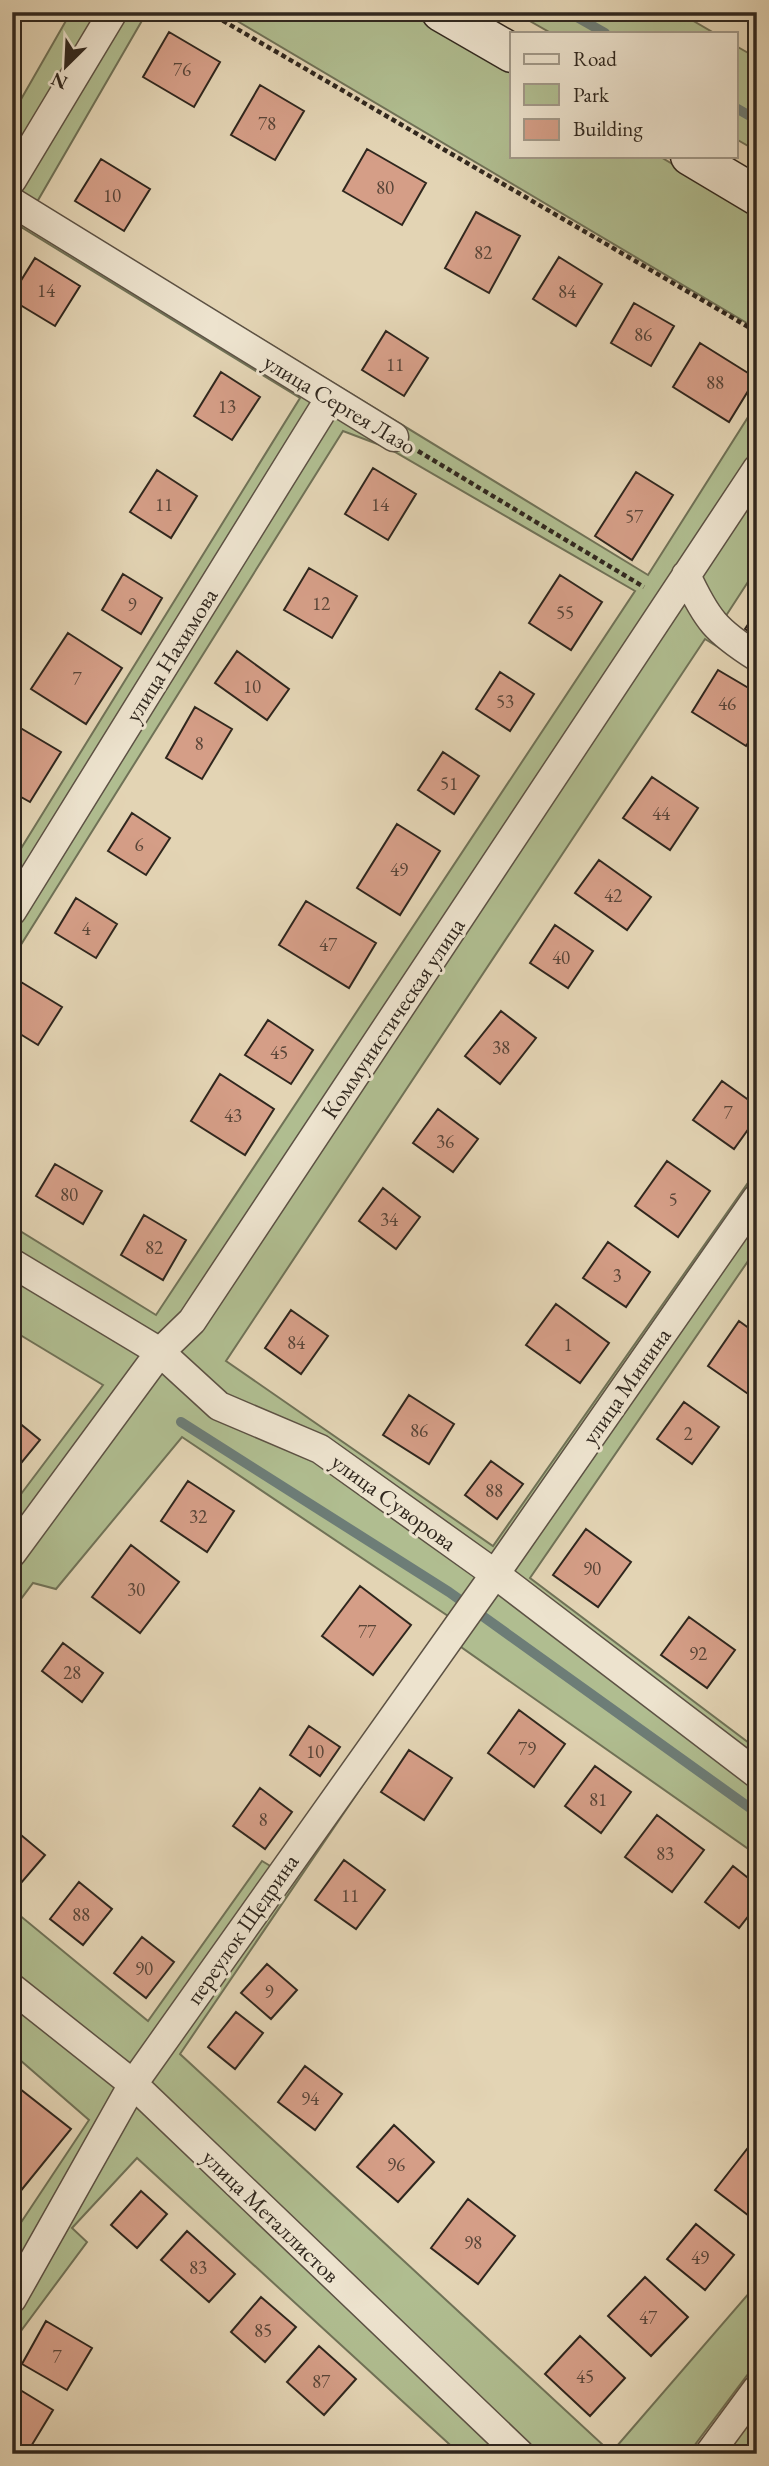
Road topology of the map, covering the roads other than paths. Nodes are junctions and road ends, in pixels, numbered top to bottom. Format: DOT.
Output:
graph roads {
  1 [pos="113,12"];
  2 [pos="440,12"];
  3 [pos="510,52"];
  4 [pos="693,158"];
  5 [pos="12,180"];
  6 [pos="757,196"];
  7 [pos="12,202"];
  8 [pos="330,398"];
  9 [pos="394,437"];
  10 [pos="757,469"];
  11 [pos="686,575"];
  12 [pos="757,657"];
  13 [pos="12,911"];
  14 [pos="757,1198"];
  15 [pos="12,1263"];
  16 [pos="160,1352"];
  17 [pos="12,1553"];
  18 [pos="495,1574"];
  19 [pos="757,1774"];
  20 [pos="12,1988"];
  21 [pos="133,2084"];
  22 [pos="12,2299"];
  23 [pos="757,2389"];
  24 [pos="520,2454"];
  25 [pos="709,2454"];
  1 -- 5 [label="street"];
  2 -- 3 [label="main road"];
  4 -- 6 [label="main road"];
  7 -- 8 [label="street, улица Сергея Лазо"];
  8 -- 9 [label="street, улица Сергея Лазо"];
  8 -- 13 [label="street, улица Нахимова"];
  10 -- 11 [label="street, Коммунистическая улица"];
  11 -- 12 [label="street"];
  11 -- 16 [label="street, Коммунистическая улица"];
  14 -- 18 [label="street, улица Минина"];
  15 -- 16 [label="street, улица Суворова"];
  16 -- 17 [label="street, Коммунистическая улица"];
  16 -- 18 [label="street, улица Суворова"];
  18 -- 19 [label="street, улица Суворова"];
  18 -- 21 [label="street, переулок Щедрина"];
  20 -- 21 [label="street, улица Металлистов"];
  21 -- 22 [label="street, переулок Щедрина"];
  21 -- 24 [label="street, улица Металлистов"];
  23 -- 25 [label="street"];
}
